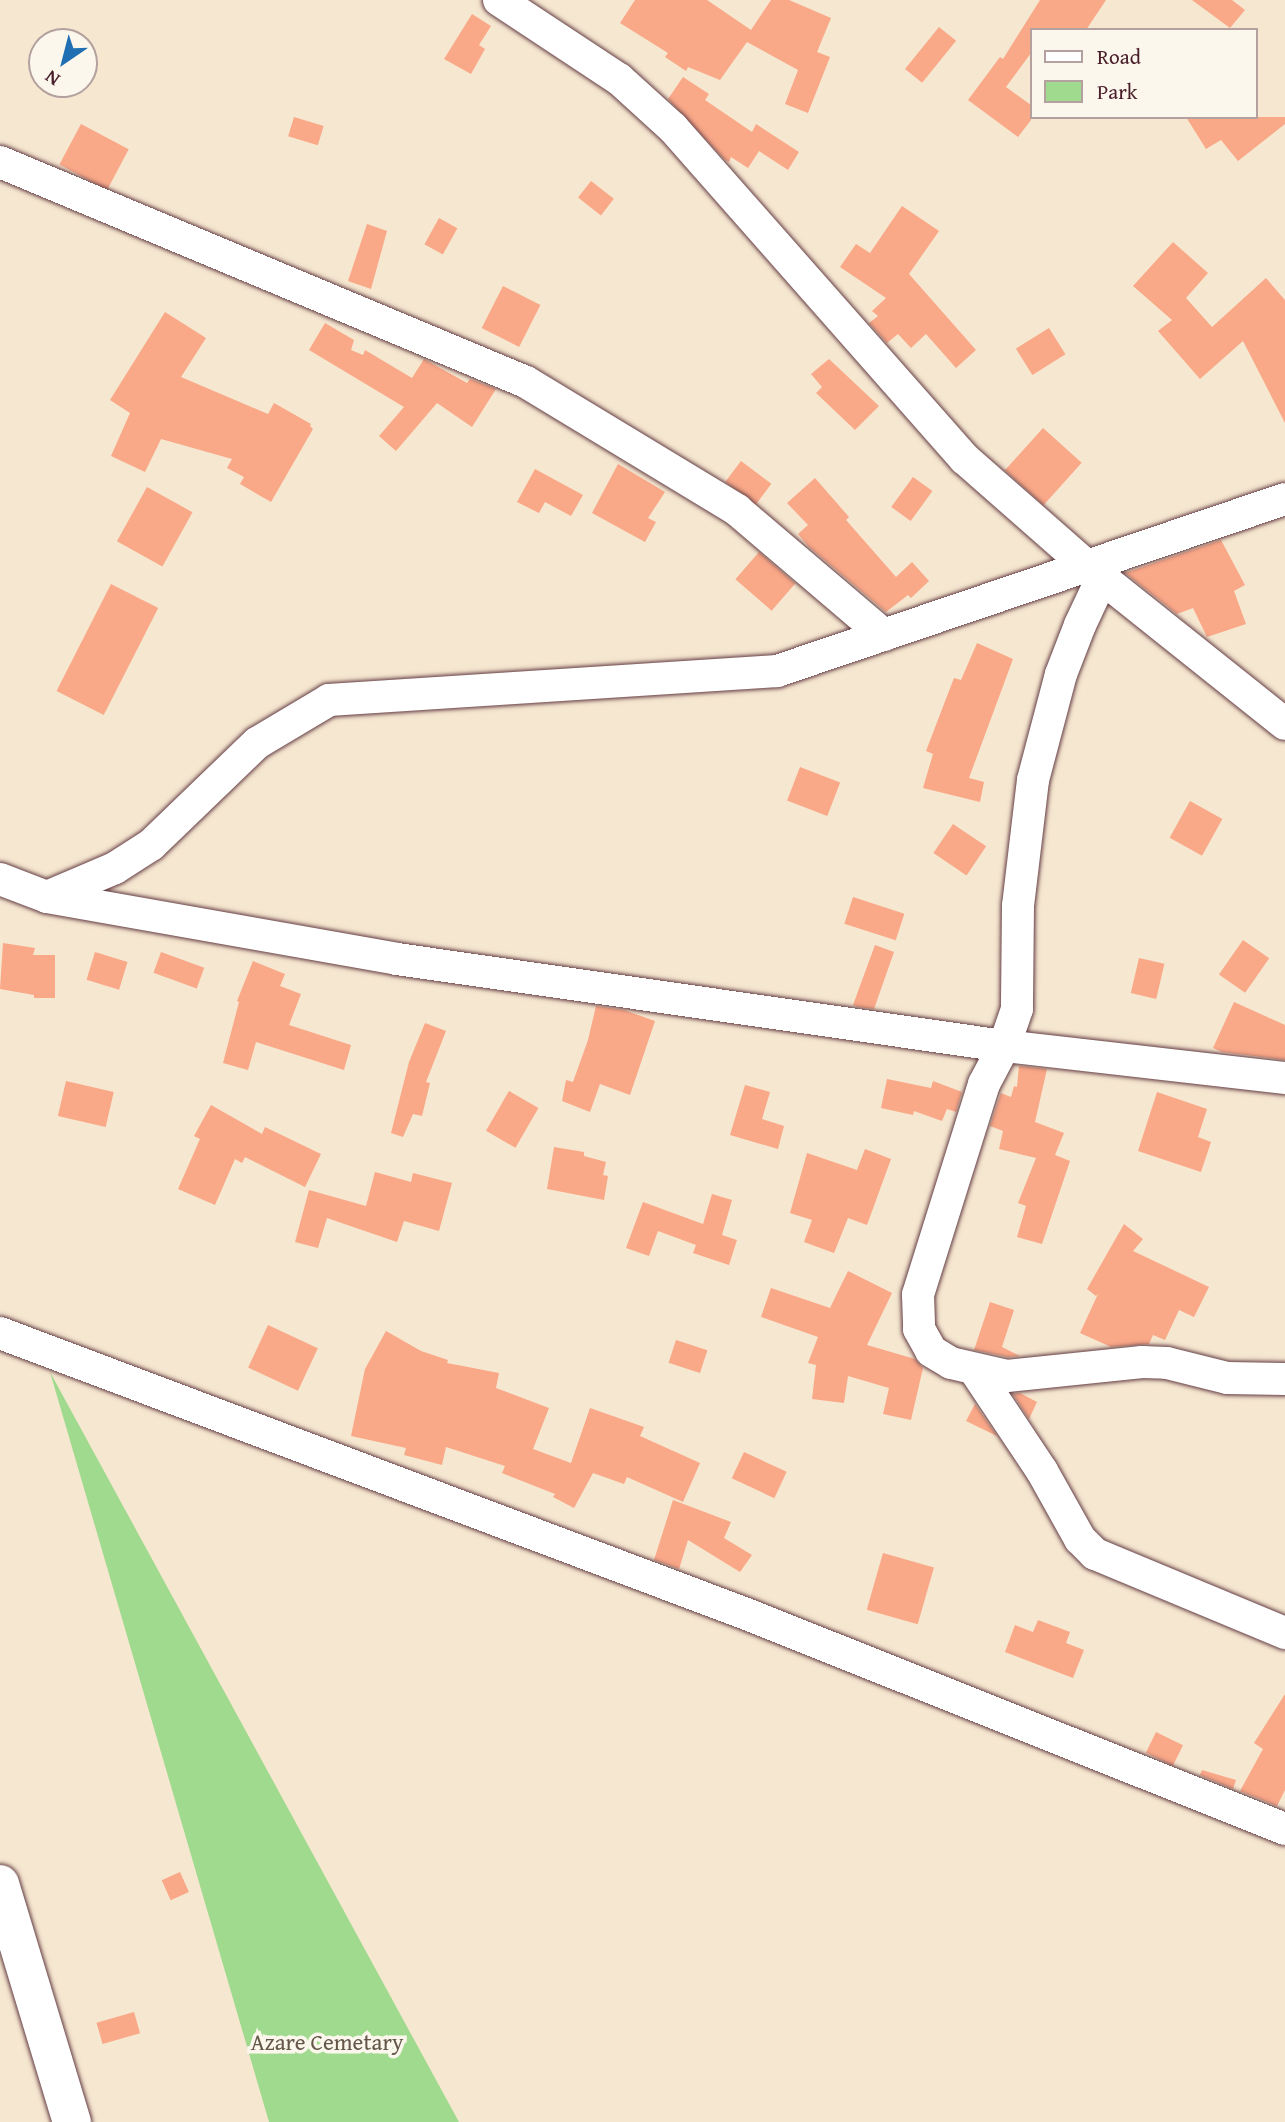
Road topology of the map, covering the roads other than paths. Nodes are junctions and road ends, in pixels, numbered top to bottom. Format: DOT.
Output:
graph roads {
  1 [pos="499,0"];
  2 [pos="0,162"];
  3 [pos="1285,499"];
  4 [pos="1095,572"];
  5 [pos="884,635"];
  6 [pos="1285,724"];
  7 [pos="0,879"];
  8 [pos="47,897"];
  9 [pos="1004,1046"];
  10 [pos="1285,1078"];
  11 [pos="0,1333"];
  12 [pos="974,1369"];
  13 [pos="1285,1379"];
  14 [pos="1285,1633"];
  15 [pos="1285,1829"];
  16 [pos="0,1884"];
  17 [pos="72,2122"];
  1 -- 4 [label="street"];
  2 -- 5 [label="street"];
  3 -- 4 [label="street"];
  4 -- 5 [label="street"];
  4 -- 6 [label="street"];
  4 -- 9 [label="street"];
  5 -- 8 [label="street"];
  7 -- 8 [label="street"];
  8 -- 9 [label="street"];
  9 -- 10 [label="street"];
  9 -- 12 [label="street"];
  11 -- 15 [label="street"];
  12 -- 13 [label="street"];
  12 -- 14 [label="street"];
  16 -- 17 [label="street"];
}
